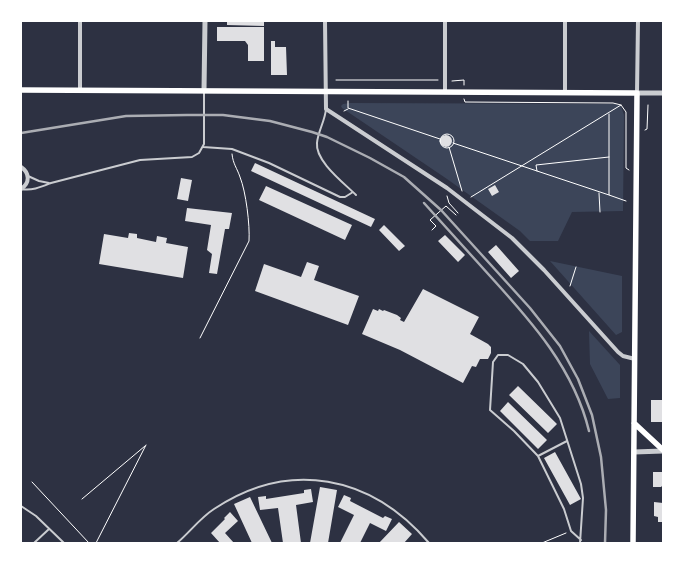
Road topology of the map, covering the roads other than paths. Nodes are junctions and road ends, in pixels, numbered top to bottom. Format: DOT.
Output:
graph roads {
  1 [pos="80,21"];
  2 [pos="205,21"];
  3 [pos="325,21"];
  4 [pos="445,21"];
  5 [pos="565,21"];
  6 [pos="638,21"];
  7 [pos="21,90"];
  8 [pos="80,90"];
  9 [pos="204,90"];
  10 [pos="325,90"];
  11 [pos="445,91"];
  12 [pos="565,92"];
  13 [pos="637,93"];
  14 [pos="663,93"];
  15 [pos="326,109"];
  16 [pos="203,147"];
  17 [pos="21,167"];
  18 [pos="28,176"];
  19 [pos="51,183"];
  20 [pos="21,189"];
  21 [pos="353,192"];
  22 [pos="356,195"];
  23 [pos="635,359"];
  24 [pos="634,423"];
  25 [pos="567,441"];
  26 [pos="663,451"];
  27 [pos="634,452"];
  28 [pos="538,456"];
  29 [pos="21,506"];
  30 [pos="50,529"];
  31 [pos="581,541"];
  32 [pos="34,543"];
  33 [pos="64,543"];
  34 [pos="177,543"];
  35 [pos="429,543"];
  36 [pos="633,543"];
  1 -- 8 [label="street"];
  2 -- 9 [label="street"];
  3 -- 10 [label="street"];
  4 -- 11 [label="street"];
  5 -- 12 [label="street"];
  6 -- 13 [label="street"];
  7 -- 8 [label="main road"];
  8 -- 9 [label="main road"];
  9 -- 10 [label="main road"];
  9 -- 16 [label="lane"];
  10 -- 11 [label="main road"];
  10 -- 15 [label="street"];
  11 -- 12 [label="main road"];
  12 -- 13 [label="main road"];
  13 -- 14 [label="street"];
  13 -- 23 [label="main road"];
  15 -- 21 [label="lane"];
  15 -- 23 [label="street"];
  16 -- 19 [label="lane"];
  16 -- 21 [label="lane"];
  17 -- 18 [label="street"];
  18 -- 19 [label="lane"];
  18 -- 20 [label="street"];
  19 -- 20 [label="lane"];
  21 -- 22 [label="lane"];
  23 -- 24 [label="main road"];
  24 -- 26 [label="main road"];
  24 -- 27 [label="main road"];
  25 -- 28 [label="lane"];
  25 -- 28 [label="lane"];
  25 -- 31 [label="lane"];
  26 -- 27 [label="street"];
  27 -- 36 [label="main road"];
  28 -- 31 [label="lane"];
  29 -- 30 [label="lane"];
  30 -- 32 [label="lane"];
  30 -- 33 [label="lane"];
  34 -- 35 [label="lane"];
}
